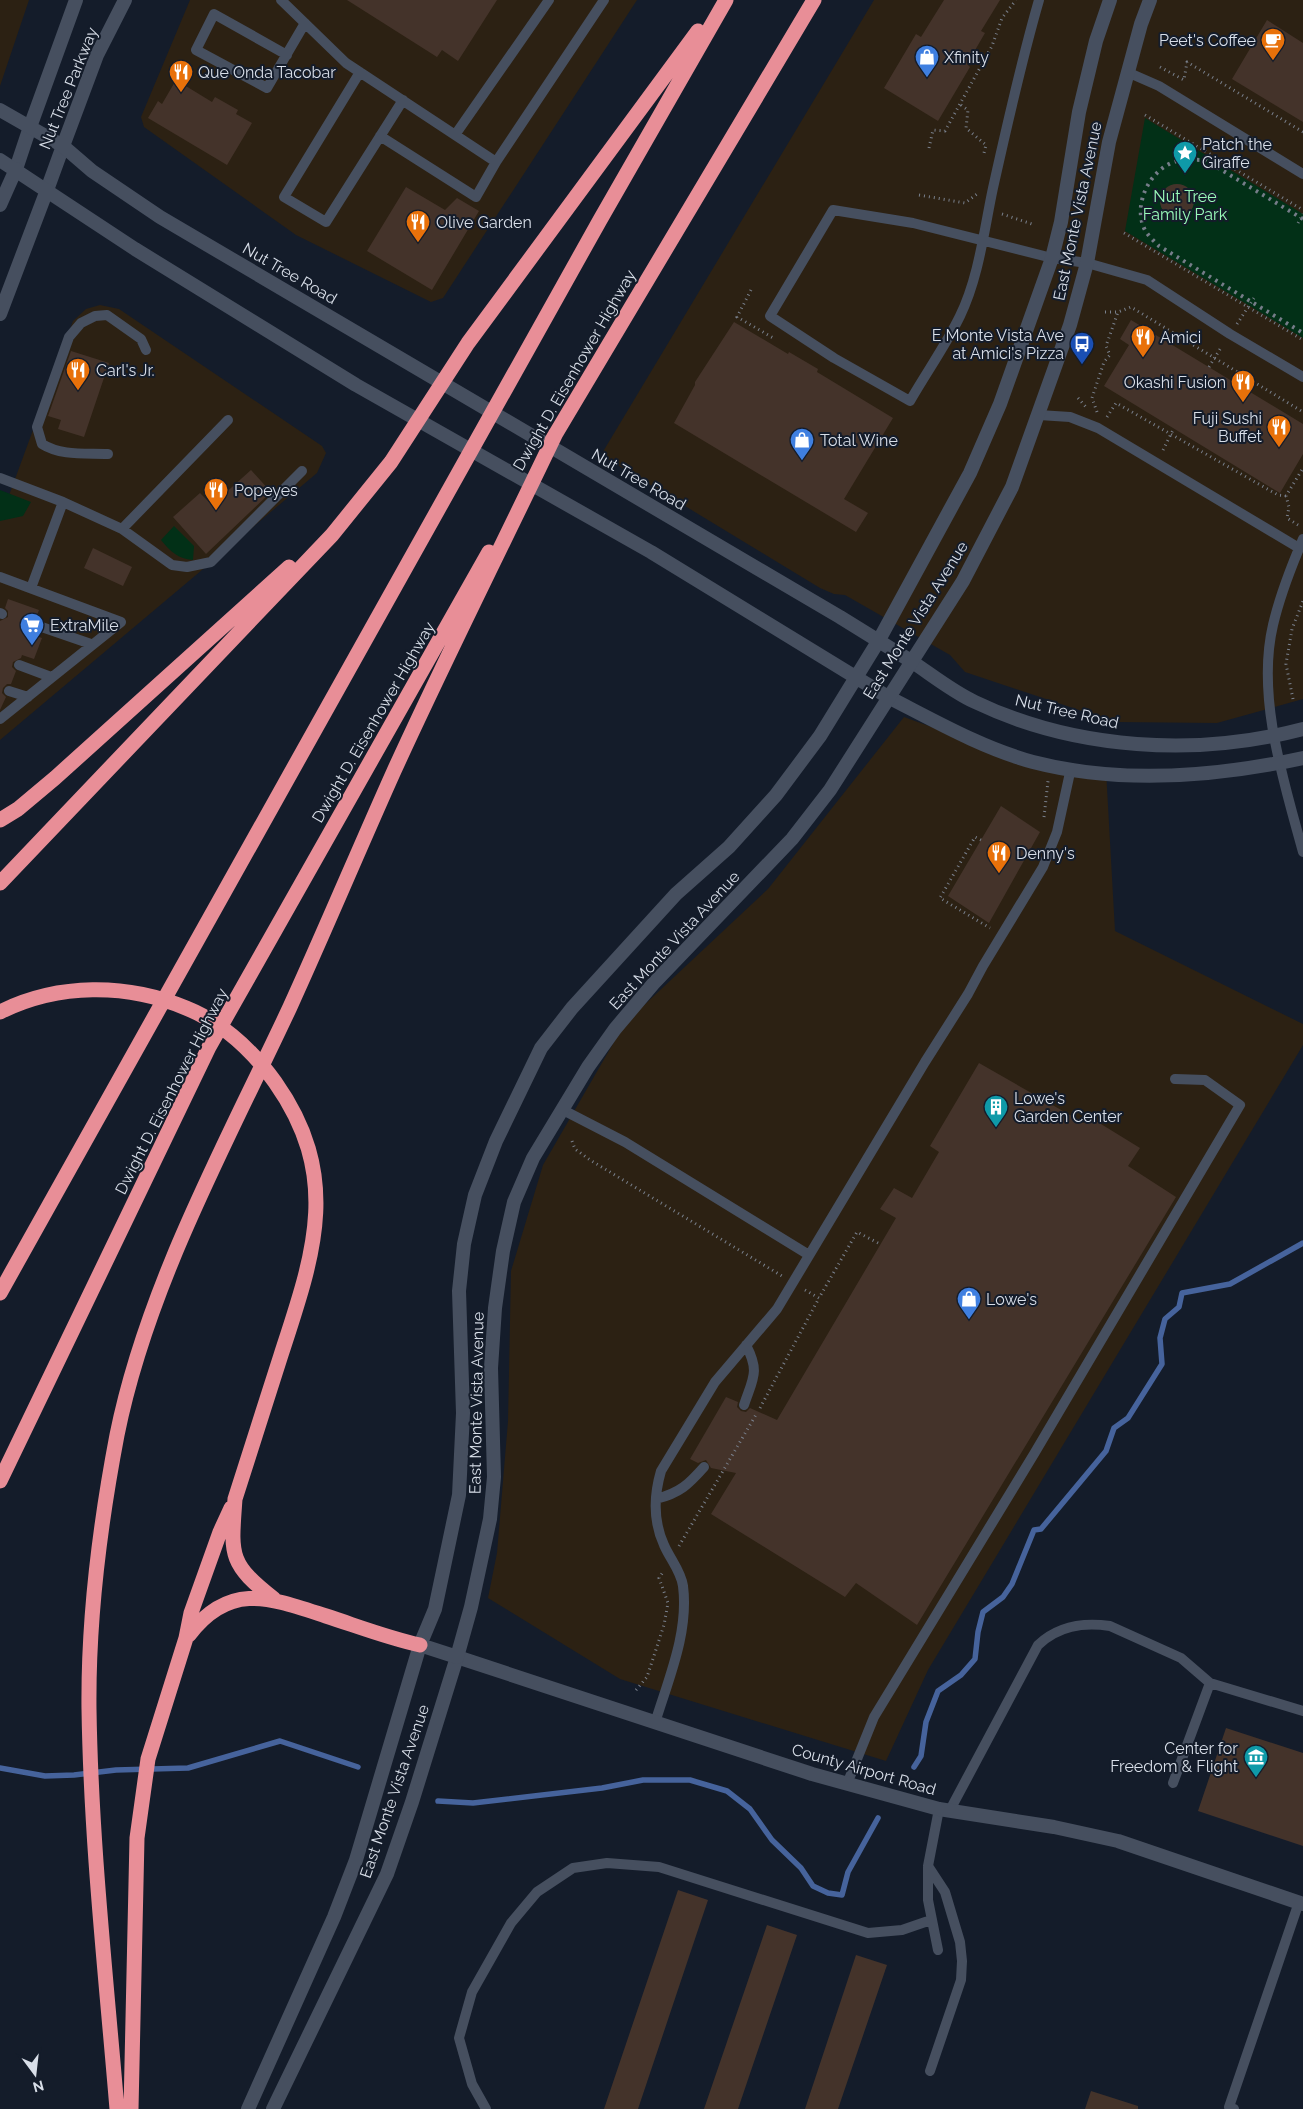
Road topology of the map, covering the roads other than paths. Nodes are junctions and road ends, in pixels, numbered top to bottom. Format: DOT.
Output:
graph roads {
  1 [pos="76,0"];
  2 [pos="124,0"];
  3 [pos="281,0"];
  4 [pos="549,0"];
  5 [pos="604,0"];
  6 [pos="722,0"];
  7 [pos="726,0"];
  8 [pos="814,0"];
  9 [pos="1039,0"];
  10 [pos="1110,0"];
  11 [pos="1150,0"];
  12 [pos="305,23"];
  13 [pos="287,55"];
  14 [pos="360,72"];
  15 [pos="1127,72"];
  16 [pos="403,100"];
  17 [pos="0,110"];
  18 [pos="30,127"];
  19 [pos="455,135"];
  20 [pos="380,136"];
  21 [pos="63,146"];
  22 [pos="0,160"];
  23 [pos="496,162"];
  24 [pos="16,169"];
  25 [pos="1303,174"];
  26 [pos="47,190"];
  27 [pos="0,204"];
  28 [pos="982,241"];
  29 [pos="1052,258"];
  30 [pos="1087,263"];
  31 [pos="0,314"];
  32 [pos="146,350"];
  33 [pos="1303,378"];
  34 [pos="1039,415"];
  35 [pos="228,420"];
  36 [pos="556,433"];
  37 [pos="108,454"];
  38 [pos="302,471"];
  39 [pos="0,478"];
  40 [pos="63,502"];
  41 [pos="122,529"];
  42 [pos="332,535"];
  43 [pos="1301,543"];
  44 [pos="0,577"];
  45 [pos="30,588"];
  46 [pos="33,624"];
  47 [pos="879,640"];
  48 [pos="91,644"];
  49 [pos="911,661"];
  50 [pos="19,664"];
  51 [pos="51,677"];
  52 [pos="856,679"];
  53 [pos="9,691"];
  54 [pos="28,696"];
  55 [pos="888,697"];
  56 [pos="0,719"];
  57 [pos="1303,728"];
  58 [pos="1273,736"];
  59 [pos="1303,758"];
  60 [pos="1279,763"];
  61 [pos="1071,768"];
  62 [pos="0,820"];
  63 [pos="1303,852"];
  64 [pos="0,883"];
  65 [pos="0,1012"];
  66 [pos="1175,1079"];
  67 [pos="563,1110"];
  68 [pos="809,1255"];
  69 [pos="0,1293"];
  70 [pos="746,1346"];
  71 [pos="744,1405"];
  72 [pos="704,1467"];
  73 [pos="0,1481"];
  74 [pos="235,1499"];
  75 [pos="656,1499"];
  76 [pos="274,1599"];
  77 [pos="186,1638"];
  78 [pos="420,1645"];
  79 [pos="456,1657"];
  80 [pos="1210,1683"];
  81 [pos="1303,1711"];
  82 [pos="655,1723"];
  83 [pos="1173,1783"];
  84 [pos="847,1784"];
  85 [pos="945,1809"];
  86 [pos="928,1866"];
  87 [pos="1301,1903"];
  88 [pos="932,1920"];
  89 [pos="938,1950"];
  90 [pos="930,2071"];
  91 [pos="117,2109"];
  92 [pos="131,2109"];
  93 [pos="248,2109"];
  94 [pos="273,2109"];
  95 [pos="486,2109"];
  96 [pos="1234,2109"];
  1 -- 18 [label="main road, Nut Tree Parkway"];
  2 -- 21 [label="main road, Nut Tree Parkway"];
  3 -- 12 [label="lane"];
  4 -- 19 [label="lane"];
  5 -- 23 [label="lane"];
  6 -- 42 [label="highway"];
  7 -- 69 [label="highway"];
  8 -- 36 [label="highway, Dwight D. Eisenhower Highway"];
  9 -- 28 [label="lane"];
  10 -- 29 [label="main road, East Monte Vista Avenue"];
  11 -- 15 [label="main road, East Monte Vista Avenue"];
  12 -- 13 [label="lane"];
  12 -- 14 [label="lane"];
  13 -- 13 [label="lane"];
  14 -- 16 [label="lane"];
  14 -- 20 [label="lane"];
  15 -- 25 [label="lane"];
  15 -- 30 [label="main road, East Monte Vista Avenue"];
  16 -- 19 [label="lane"];
  16 -- 20 [label="lane"];
  17 -- 18 [label="main road, Nut Tree Road"];
  18 -- 21 [label="main road, Nut Tree Road"];
  18 -- 24 [label="main road, Nut Tree Parkway"];
  19 -- 23 [label="lane"];
  20 -- 23 [label="lane"];
  21 -- 26 [label="main road, Nut Tree Parkway"];
  21 -- 47 [label="main road, Nut Tree Road"];
  22 -- 24 [label="main road"];
  24 -- 26 [label="main road"];
  24 -- 27 [label="main road, Nut Tree Parkway"];
  26 -- 31 [label="main road, Nut Tree Parkway"];
  26 -- 52 [label="main road"];
  28 -- 28 [label="lane"];
  28 -- 29 [label="lane"];
  29 -- 30 [label="lane"];
  29 -- 47 [label="main road, East Monte Vista Avenue"];
  30 -- 33 [label="lane"];
  30 -- 34 [label="main road, East Monte Vista Avenue"];
  32 -- 37 [label="lane"];
  34 -- 43 [label="lane"];
  34 -- 49 [label="main road, East Monte Vista Avenue"];
  35 -- 41 [label="lane"];
  36 -- 73 [label="highway, Dwight D. Eisenhower Highway"];
  36 -- 91 [label="highway"];
  38 -- 41 [label="lane"];
  39 -- 40 [label="lane"];
  40 -- 41 [label="lane"];
  40 -- 45 [label="lane"];
  42 -- 62 [label="highway"];
  42 -- 64 [label="highway"];
  43 -- 58 [label="lane"];
  44 -- 45 [label="lane"];
  45 -- 48 [label="lane"];
  46 -- 48 [label="lane"];
  47 -- 49 [label="main road, Nut Tree Road"];
  47 -- 52 [label="main road, East Monte Vista Avenue"];
  48 -- 51 [label="lane"];
  49 -- 55 [label="main road, East Monte Vista Avenue"];
  49 -- 58 [label="main road, Nut Tree Road"];
  50 -- 51 [label="lane"];
  51 -- 54 [label="lane"];
  52 -- 55 [label="main road"];
  52 -- 78 [label="main road, East Monte Vista Avenue"];
  53 -- 54 [label="lane"];
  54 -- 56 [label="lane"];
  55 -- 61 [label="main road"];
  55 -- 67 [label="main road, East Monte Vista Avenue"];
  57 -- 58 [label="main road, Nut Tree Road"];
  58 -- 60 [label="lane"];
  59 -- 60 [label="main road"];
  60 -- 61 [label="main road"];
  60 -- 63 [label="lane"];
  61 -- 68 [label="lane"];
  65 -- 74 [label="highway"];
  66 -- 84 [label="lane"];
  67 -- 68 [label="lane"];
  67 -- 79 [label="main road, East Monte Vista Avenue"];
  68 -- 70 [label="lane"];
  70 -- 71 [label="lane"];
  70 -- 75 [label="lane"];
  72 -- 75 [label="lane"];
  74 -- 76 [label="highway"];
  74 -- 77 [label="highway"];
  75 -- 82 [label="lane"];
  76 -- 77 [label="highway"];
  76 -- 78 [label="highway"];
  77 -- 92 [label="highway"];
  78 -- 79 [label="main road, County Airport Road"];
  78 -- 93 [label="main road, East Monte Vista Avenue"];
  79 -- 82 [label="main road, County Airport Road"];
  79 -- 94 [label="main road, East Monte Vista Avenue"];
  80 -- 81 [label="lane"];
  80 -- 83 [label="lane"];
  80 -- 85 [label="lane"];
  82 -- 84 [label="main road, County Airport Road"];
  84 -- 85 [label="main road, County Airport Road"];
  85 -- 86 [label="lane"];
  85 -- 87 [label="main road, County Airport Road"];
  86 -- 88 [label="lane"];
  86 -- 90 [label="lane"];
  87 -- 96 [label="lane"];
  88 -- 89 [label="lane"];
  88 -- 95 [label="lane"];
}
